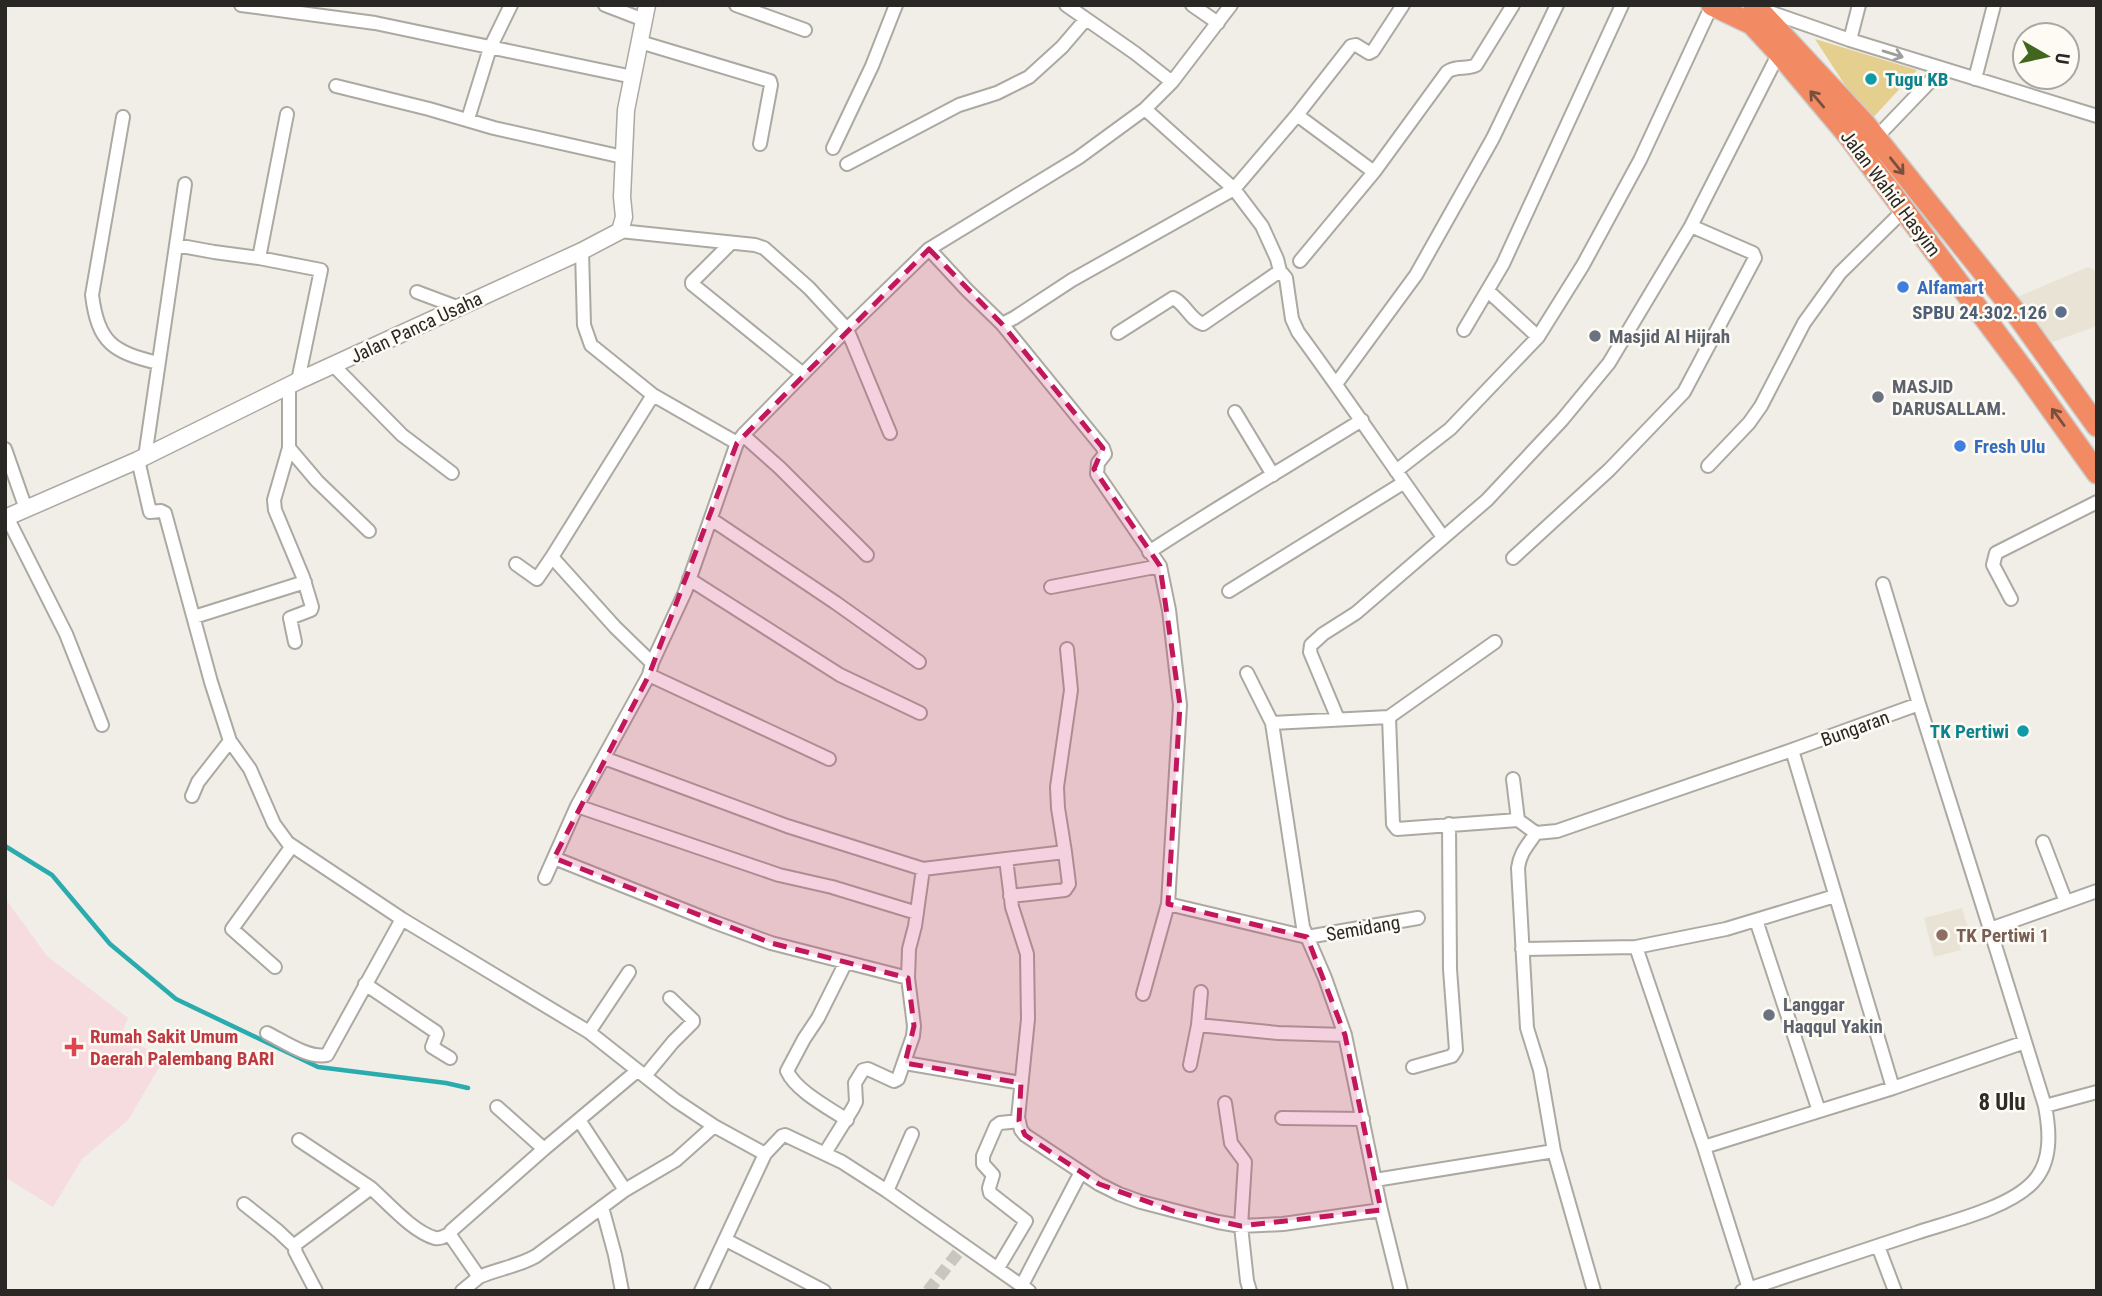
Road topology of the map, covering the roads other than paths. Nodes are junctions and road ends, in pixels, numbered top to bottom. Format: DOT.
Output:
graph roads {
  1 [pos="241,5"];
  2 [pos="511,5"];
  3 [pos="606,5"];
  4 [pos="736,5"];
  5 [pos="896,5"];
  6 [pos="1066,5"];
  7 [pos="1192,5"];
  8 [pos="1231,5"];
  9 [pos="1403,5"];
  10 [pos="1513,5"];
  11 [pos="1557,5"];
  12 [pos="1622,5"];
  13 [pos="1712,5"];
  14 [pos="1859,5"];
  15 [pos="1994,5"];
  16 [pos="1757,7"];
  17 [pos="1785,11"];
  18 [pos="645,13"];
  19 [pos="1086,19"];
  20 [pos="1218,23"];
  21 [pos="805,30"];
  22 [pos="1850,40"];
  23 [pos="639,42"];
  24 [pos="490,48"];
  25 [pos="1779,53"];
  26 [pos="1942,69"];
  27 [pos="633,77"];
  28 [pos="1976,79"];
  29 [pos="1172,82"];
  30 [pos="336,86"];
  31 [pos="1145,109"];
  32 [pos="287,114"];
  33 [pos="1297,115"];
  34 [pos="2097,116"];
  35 [pos="123,117"];
  36 [pos="468,120"];
  37 [pos="760,144"];
  38 [pos="1868,146"];
  39 [pos="833,148"];
  40 [pos="623,156"];
  41 [pos="847,164"];
  42 [pos="1374,172"];
  43 [pos="185,184"];
  44 [pos="1234,189"];
  45 [pos="1904,210"];
  46 [pos="1691,226"];
  47 [pos="620,231"];
  48 [pos="731,243"];
  49 [pos="176,245"];
  50 [pos="929,249"];
  51 [pos="582,251"];
  52 [pos="259,258"];
  53 [pos="1300,261"];
  54 [pos="1280,271"];
  55 [pos="1488,291"];
  56 [pos="417,292"];
  57 [pos="457,307"];
  58 [pos="1002,324"];
  59 [pos="846,328"];
  60 [pos="1464,330"];
  61 [pos="1118,332"];
  62 [pos="1538,337"];
  63 [pos="158,363"];
  64 [pos="334,365"];
  65 [pos="803,374"];
  66 [pos="294,384"];
  67 [pos="1336,384"];
  68 [pos="653,396"];
  69 [pos="1235,412"];
  70 [pos="1362,420"];
  71 [pos="2097,426"];
  72 [pos="890,433"];
  73 [pos="740,439"];
  74 [pos="289,448"];
  75 [pos="5,449"];
  76 [pos="142,459"];
  77 [pos="1708,466"];
  78 [pos="452,473"];
  79 [pos="2097,473"];
  80 [pos="1273,475"];
  81 [pos="1400,477"];
  82 [pos="2097,502"];
  83 [pos="26,509"];
  84 [pos="6,518"];
  85 [pos="711,519"];
  86 [pos="369,531"];
  87 [pos="1443,537"];
  88 [pos="1149,552"];
  89 [pos="867,555"];
  90 [pos="552,557"];
  91 [pos="1513,558"];
  92 [pos="516,564"];
  93 [pos="1160,566"];
  94 [pos="689,579"];
  95 [pos="305,582"];
  96 [pos="1883,583"];
  97 [pos="1051,587"];
  98 [pos="1229,591"];
  99 [pos="2011,599"];
  100 [pos="194,617"];
  101 [pos="295,642"];
  102 [pos="1495,642"];
  103 [pos="1067,649"];
  104 [pos="919,662"];
  105 [pos="651,669"];
  106 [pos="1247,673"];
  107 [pos="1919,704"];
  108 [pos="920,713"];
  109 [pos="1389,718"];
  110 [pos="1338,719"];
  111 [pos="1272,723"];
  112 [pos="102,725"];
  113 [pos="230,741"];
  114 [pos="1793,750"];
  115 [pos="604,758"];
  116 [pos="829,759"];
  117 [pos="1513,779"];
  118 [pos="192,796"];
  119 [pos="577,806"];
  120 [pos="1518,820"];
  121 [pos="1449,824"];
  122 [pos="1536,833"];
  123 [pos="2043,842"];
  124 [pos="292,846"];
  125 [pos="1065,852"];
  126 [pos="554,858"];
  127 [pos="1006,859"];
  128 [pos="923,869"];
  129 [pos="545,878"];
  130 [pos="2097,891"];
  131 [pos="1010,896"];
  132 [pos="1835,896"];
  133 [pos="2066,902"];
  134 [pos="1168,904"];
  135 [pos="917,913"];
  136 [pos="1418,918"];
  137 [pos="402,919"];
  138 [pos="1756,920"];
  139 [pos="1990,929"];
  140 [pos="1307,937"];
  141 [pos="1636,947"];
  142 [pos="1522,949"];
  143 [pos="846,962"];
  144 [pos="275,967"];
  145 [pos="629,972"];
  146 [pos="908,978"];
  147 [pos="365,984"];
  148 [pos="1201,992"];
  149 [pos="1143,994"];
  150 [pos="670,998"];
  151 [pos="1198,1025"];
  152 [pos="589,1032"];
  153 [pos="267,1033"];
  154 [pos="1345,1035"];
  155 [pos="2025,1042"];
  156 [pos="450,1058"];
  157 [pos="905,1063"];
  158 [pos="1190,1065"];
  159 [pos="1413,1067"];
  160 [pos="641,1074"];
  161 [pos="1021,1083"];
  162 [pos="1892,1088"];
  163 [pos="2097,1092"];
  164 [pos="1225,1103"];
  165 [pos="2045,1106"];
  166 [pos="497,1107"];
  167 [pos="1819,1111"];
  168 [pos="1282,1118"];
  169 [pos="1363,1119"];
  170 [pos="579,1120"];
  171 [pos="847,1121"];
  172 [pos="1019,1121"];
  173 [pos="714,1126"];
  174 [pos="912,1134"];
  175 [pos="299,1140"];
  176 [pos="1704,1147"];
  177 [pos="544,1149"];
  178 [pos="1554,1152"];
  179 [pos="825,1153"];
  180 [pos="765,1154"];
  181 [pos="1081,1172"];
  182 [pos="1375,1180"];
  183 [pos="371,1188"];
  184 [pos="625,1190"];
  185 [pos="887,1191"];
  186 [pos="244,1204"];
  187 [pos="602,1207"];
  188 [pos="1381,1210"];
  189 [pos="1241,1226"];
  190 [pos="451,1233"];
  191 [pos="726,1240"];
  192 [pos="1878,1246"];
  193 [pos="295,1247"];
  194 [pos="998,1268"];
  195 [pos="479,1278"];
  196 [pos="1026,1288"];
  197 [pos="1746,1290"];
  198 [pos="316,1291"];
  199 [pos="461,1291"];
  200 [pos="622,1291"];
  201 [pos="701,1291"];
  202 [pos="824,1291"];
  203 [pos="1250,1291"];
  204 [pos="1401,1291"];
  205 [pos="1594,1291"];
  206 [pos="1895,1291"];
  1 -- 24 [label="street"];
  2 -- 24 [label="street"];
  3 -- 18 [label="street"];
  4 -- 21 [label="street"];
  5 -- 39 [label="street"];
  6 -- 19 [label="street"];
  7 -- 20 [label="street"];
  8 -- 20 [label="street"];
  9 -- 33 [label="street"];
  10 -- 42 [label="street"];
  11 -- 67 [label="street"];
  12 -- 55 [label="street"];
  13 -- 25 [label="highway, Jalan Wahid Hasyim"];
  13 -- 62 [label="street"];
  14 -- 22 [label="street"];
  15 -- 28 [label="street"];
  16 -- 17 [label="street"];
  16 -- 38 [label="highway, Jalan Wahid Hasyim"];
  17 -- 22 [label="street"];
  18 -- 23 [label="street"];
  19 -- 29 [label="street"];
  19 -- 41 [label="street"];
  20 -- 29 [label="street"];
  22 -- 26 [label="street, one-way"];
  23 -- 27 [label="street"];
  23 -- 37 [label="street"];
  24 -- 27 [label="street"];
  24 -- 36 [label="street"];
  38 -- 25 [label="highway, Jalan Wahid Hasyim, one-way"];
  25 -- 46 [label="street"];
  26 -- 28 [label="street"];
  26 -- 38 [label="street"];
  27 -- 40 [label="street"];
  28 -- 34 [label="street"];
  29 -- 31 [label="street"];
  30 -- 36 [label="street"];
  31 -- 44 [label="street"];
  31 -- 50 [label="street"];
  32 -- 52 [label="street"];
  33 -- 42 [label="street"];
  33 -- 44 [label="street"];
  35 -- 63 [label="street"];
  36 -- 40 [label="street"];
  38 -- 45 [label="highway, Jalan Wahid Hasyim"];
  38 -- 71 [label="highway, Jalan Wahid Hasyim, one-way"];
  40 -- 47 [label="street"];
  42 -- 53 [label="street"];
  43 -- 49 [label="street"];
  44 -- 54 [label="street"];
  44 -- 58 [label="street"];
  45 -- 77 [label="street"];
  79 -- 45 [label="highway, Jalan Wahid Hasyim, one-way"];
  46 -- 87 [label="street"];
  46 -- 91 [label="street"];
  47 -- 48 [label="street"];
  47 -- 51 [label="street, Jalan Panca Usaha"];
  48 -- 59 [label="street"];
  48 -- 65 [label="street"];
  49 -- 52 [label="street"];
  49 -- 63 [label="street"];
  50 -- 58 [label="street"];
  50 -- 59 [label="street"];
  51 -- 57 [label="street, Jalan Panca Usaha"];
  51 -- 68 [label="street"];
  52 -- 66 [label="street"];
  54 -- 61 [label="street"];
  54 -- 67 [label="street"];
  55 -- 60 [label="street"];
  55 -- 62 [label="street"];
  56 -- 57 [label="street"];
  57 -- 64 [label="street, Jalan Panca Usaha"];
  58 -- 88 [label="street"];
  59 -- 65 [label="street"];
  59 -- 72 [label="street"];
  62 -- 81 [label="street"];
  63 -- 76 [label="street"];
  64 -- 66 [label="street, Jalan Panca Usaha"];
  64 -- 78 [label="street"];
  65 -- 73 [label="street"];
  66 -- 74 [label="street"];
  66 -- 76 [label="street, Jalan Panca Usaha"];
  67 -- 70 [label="street"];
  68 -- 73 [label="street"];
  68 -- 90 [label="street"];
  69 -- 80 [label="street"];
  70 -- 80 [label="street"];
  70 -- 81 [label="street"];
  73 -- 85 [label="street"];
  73 -- 89 [label="street"];
  74 -- 86 [label="street"];
  74 -- 95 [label="street"];
  75 -- 83 [label="street"];
  76 -- 83 [label="street, Jalan Panca Usaha"];
  76 -- 100 [label="street"];
  80 -- 88 [label="street"];
  81 -- 87 [label="street"];
  81 -- 98 [label="street"];
  82 -- 99 [label="street"];
  83 -- 84 [label="street, Jalan Panca Usaha"];
  84 -- 112 [label="street"];
  85 -- 94 [label="street"];
  85 -- 104 [label="street"];
  87 -- 110 [label="street"];
  88 -- 93 [label="street"];
  90 -- 92 [label="street"];
  90 -- 105 [label="street"];
  93 -- 97 [label="street"];
  93 -- 134 [label="street"];
  94 -- 105 [label="street"];
  94 -- 108 [label="street"];
  95 -- 100 [label="street"];
  95 -- 101 [label="street"];
  96 -- 107 [label="street"];
  100 -- 113 [label="street"];
  102 -- 109 [label="street"];
  103 -- 125 [label="street"];
  105 -- 115 [label="street"];
  105 -- 116 [label="street"];
  106 -- 111 [label="street"];
  107 -- 114 [label="street, Bungaran"];
  107 -- 139 [label="street"];
  109 -- 110 [label="street"];
  109 -- 121 [label="street"];
  110 -- 111 [label="street"];
  111 -- 140 [label="street"];
  113 -- 118 [label="street"];
  113 -- 124 [label="street"];
  114 -- 122 [label="street, Bungaran"];
  114 -- 132 [label="street"];
  115 -- 119 [label="street"];
  115 -- 128 [label="street"];
  117 -- 120 [label="street"];
  119 -- 126 [label="street"];
  119 -- 135 [label="street"];
  120 -- 121 [label="street"];
  120 -- 122 [label="street"];
  121 -- 159 [label="street"];
  122 -- 142 [label="street"];
  123 -- 133 [label="street"];
  124 -- 137 [label="street"];
  124 -- 144 [label="street"];
  125 -- 127 [label="street"];
  125 -- 131 [label="street"];
  126 -- 129 [label="street"];
  126 -- 143 [label="street"];
  127 -- 128 [label="street"];
  127 -- 131 [label="street"];
  128 -- 135 [label="street"];
  130 -- 133 [label="street"];
  131 -- 161 [label="street"];
  132 -- 138 [label="street"];
  132 -- 162 [label="street"];
  133 -- 139 [label="street"];
  134 -- 140 [label="street"];
  134 -- 149 [label="street"];
  135 -- 146 [label="street"];
  136 -- 140 [label="street, Semidang"];
  137 -- 147 [label="street"];
  137 -- 152 [label="street"];
  138 -- 141 [label="street"];
  138 -- 167 [label="street"];
  139 -- 155 [label="street"];
  140 -- 154 [label="street"];
  141 -- 142 [label="street"];
  141 -- 176 [label="street"];
  142 -- 178 [label="street"];
  143 -- 146 [label="street"];
  143 -- 171 [label="street"];
  145 -- 152 [label="street"];
  146 -- 157 [label="street"];
  147 -- 153 [label="street"];
  147 -- 156 [label="street"];
  148 -- 151 [label="street"];
  150 -- 160 [label="street"];
  151 -- 154 [label="street"];
  151 -- 158 [label="street"];
  152 -- 160 [label="street"];
  154 -- 169 [label="street"];
  155 -- 162 [label="street"];
  155 -- 165 [label="street"];
  157 -- 161 [label="street"];
  157 -- 171 [label="street"];
  160 -- 170 [label="street"];
  160 -- 173 [label="street"];
  161 -- 172 [label="street"];
  162 -- 167 [label="street"];
  163 -- 165 [label="street"];
  164 -- 189 [label="street"];
  165 -- 192 [label="street"];
  166 -- 177 [label="street"];
  167 -- 176 [label="street"];
  168 -- 169 [label="street"];
  169 -- 182 [label="street"];
  170 -- 177 [label="street"];
  170 -- 184 [label="street"];
  171 -- 179 [label="street"];
  172 -- 181 [label="street"];
  172 -- 194 [label="street"];
  173 -- 180 [label="street"];
  173 -- 184 [label="street"];
  174 -- 185 [label="street"];
  175 -- 183 [label="street"];
  176 -- 197 [label="street"];
  177 -- 190 [label="street"];
  178 -- 182 [label="street"];
  178 -- 205 [label="street"];
  179 -- 180 [label="street"];
  179 -- 185 [label="street"];
  180 -- 191 [label="street"];
  181 -- 189 [label="street"];
  181 -- 196 [label="street"];
  182 -- 188 [label="street"];
  183 -- 190 [label="street"];
  183 -- 193 [label="street"];
  184 -- 187 [label="street"];
  185 -- 194 [label="street"];
  186 -- 193 [label="street"];
  187 -- 195 [label="street"];
  187 -- 200 [label="street"];
  188 -- 189 [label="street"];
  188 -- 204 [label="street"];
  189 -- 203 [label="street"];
  190 -- 195 [label="street"];
  191 -- 201 [label="street"];
  191 -- 202 [label="street"];
  192 -- 197 [label="street"];
  192 -- 206 [label="street"];
  193 -- 198 [label="street"];
  194 -- 196 [label="street"];
  195 -- 199 [label="street"];
}
